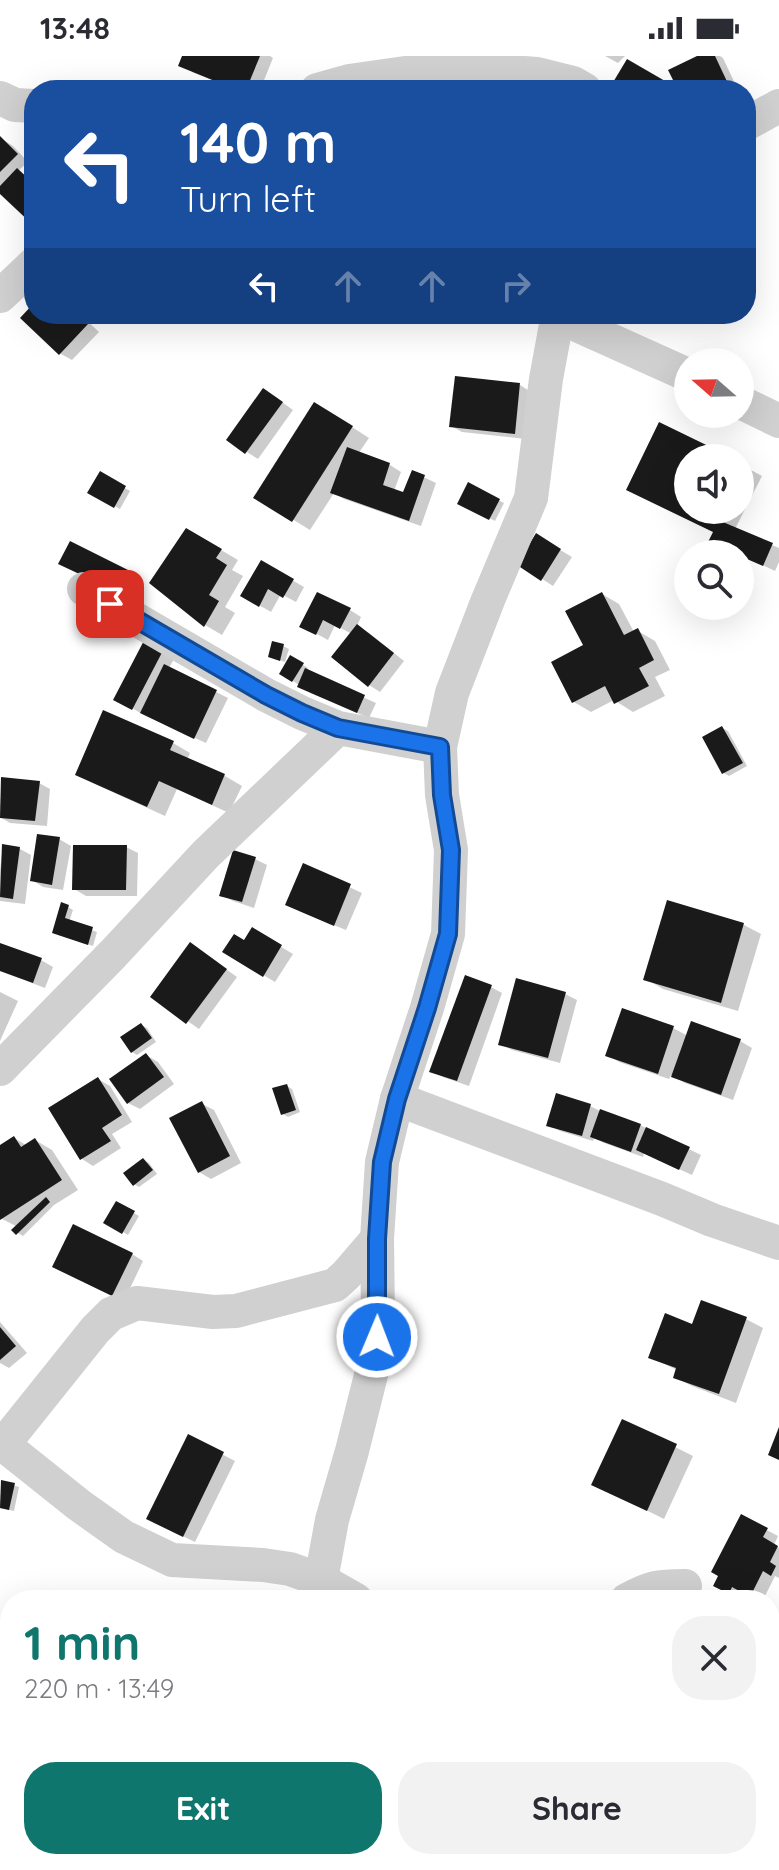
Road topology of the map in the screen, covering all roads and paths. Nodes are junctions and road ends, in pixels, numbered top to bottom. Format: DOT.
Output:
graph roads {
  1 [pos="356,80"];
  2 [pos="561,80"];
  3 [pos="0,98"];
  4 [pos="24,105"];
  5 [pos="779,106"];
  6 [pos="756,119"];
  7 [pos="555,324"];
  8 [pos="577,324"];
  9 [pos="674,369"];
  10 [pos="754,409"];
  11 [pos="779,421"];
  12 [pos="84,589"];
  13 [pos="338,728"];
  14 [pos="440,747"];
  15 [pos="0,1069"];
  16 [pos="397,1099"];
  17 [pos="377,1239"];
  18 [pos="779,1243"];
  19 [pos="2,1444"];
  20 [pos="685,1586"];
  21 [pos="321,1590"];
  22 [pos="646,1590"];
  1 -- 2 [label="street"];
  3 -- 4 [label="street"];
  5 -- 6 [label="street"];
  7 -- 14 [label="street"];
  8 -- 9 [label="street"];
  10 -- 11 [label="street"];
  12 -- 13 [label="street"];
  13 -- 14 [label="street"];
  13 -- 15 [label="street"];
  14 -- 16 [label="street"];
  16 -- 17 [label="street"];
  16 -- 18 [label="street"];
  17 -- 19 [label="street"];
  17 -- 21 [label="street"];
  19 -- 21 [label="street"];
  20 -- 22 [label="street"];
}
